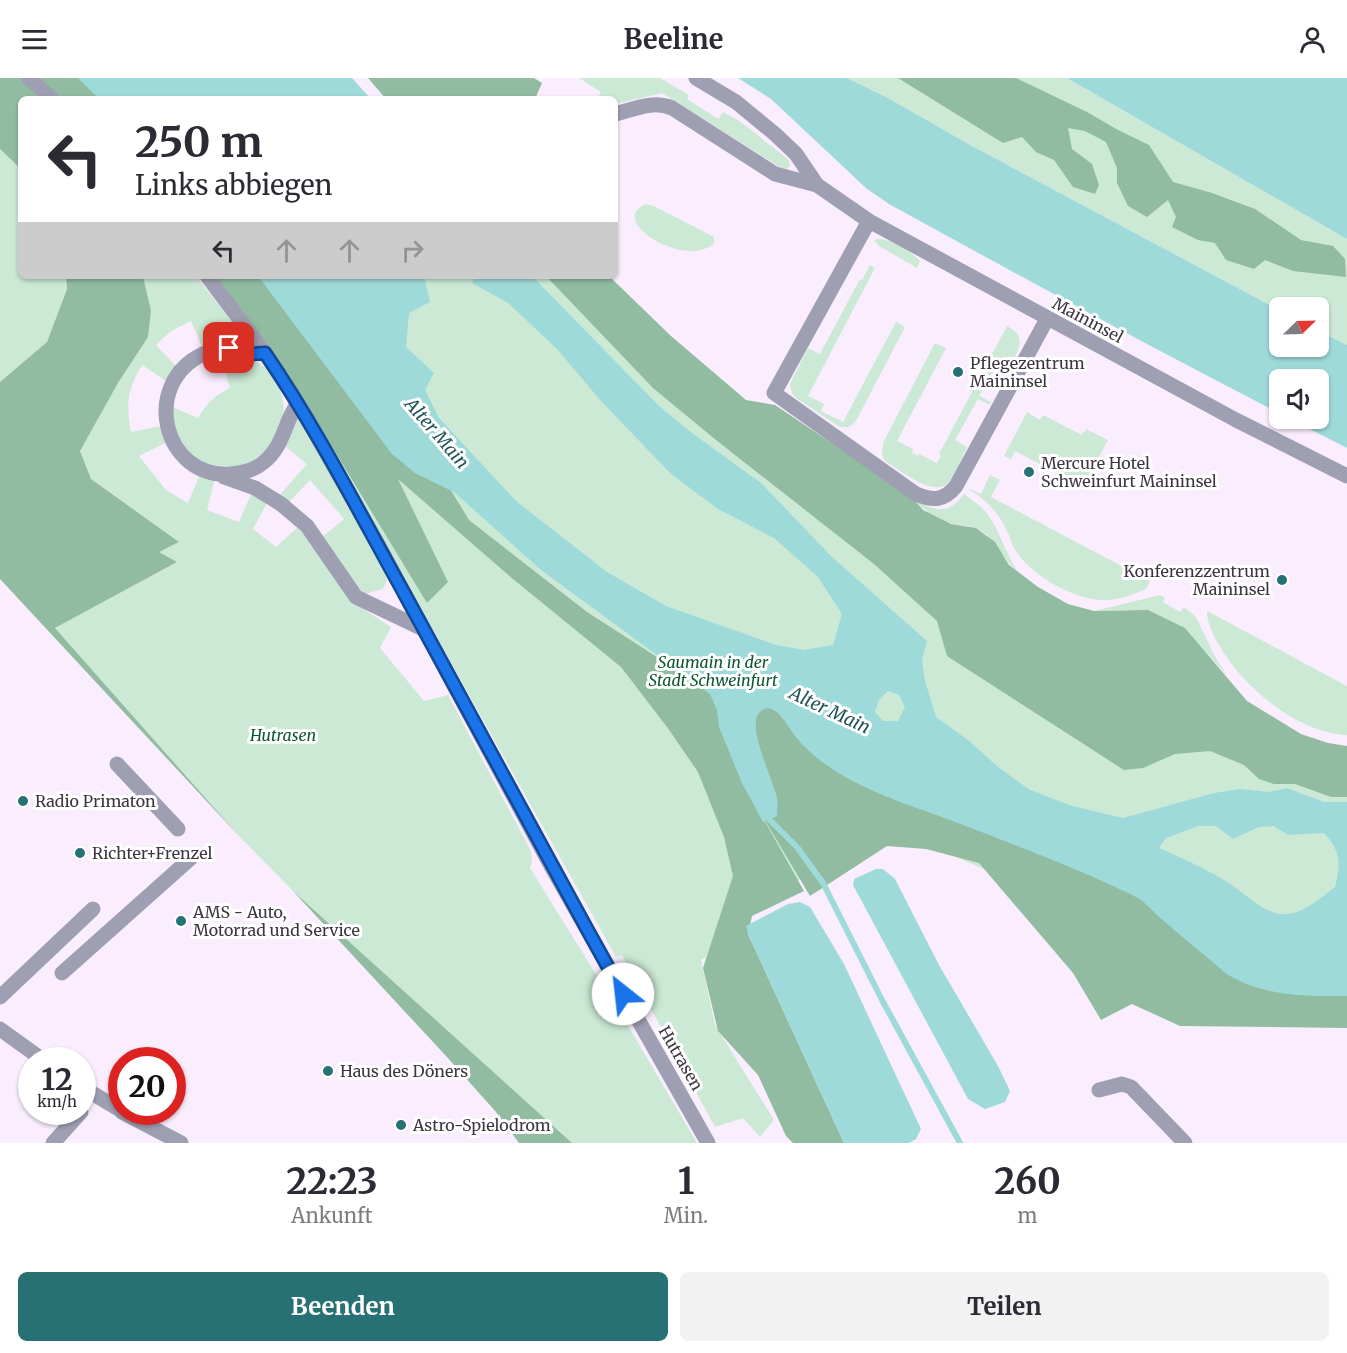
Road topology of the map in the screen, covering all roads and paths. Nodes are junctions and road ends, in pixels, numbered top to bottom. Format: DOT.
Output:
graph roads {
  1 [pos="29,78"];
  2 [pos="696,78"];
  3 [pos="49,96"];
  4 [pos="618,113"];
  5 [pos="817,185"];
  6 [pos="868,222"];
  7 [pos="209,279"];
  8 [pos="1047,319"];
  9 [pos="265,353"];
  10 [pos="298,403"];
  11 [pos="219,475"];
  12 [pos="1347,476"];
  13 [pos="423,629"];
  14 [pos="117,764"];
  15 [pos="178,829"];
  16 [pos="191,858"];
  17 [pos="93,909"];
  18 [pos="62,973"];
  19 [pos="0,997"];
  20 [pos="0,1029"];
  21 [pos="25,1047"];
  22 [pos="1098,1090"];
  23 [pos="69,1125"];
  24 [pos="148,1125"];
  25 [pos="53,1143"];
  26 [pos="181,1143"];
  27 [pos="708,1143"];
  28 [pos="1185,1143"];
  1 -- 3 [label="street"];
  2 -- 5 [label="street"];
  4 -- 5 [label="street"];
  5 -- 6 [label="street, Maininsel"];
  6 -- 8 [label="street, Maininsel"];
  6 -- 8 [label="street"];
  7 -- 9 [label="street, Hutrasen"];
  8 -- 12 [label="street, Maininsel"];
  9 -- 10 [label="street, Hutrasen"];
  9 -- 11 [label="street"];
  10 -- 11 [label="street"];
  10 -- 13 [label="street, Hutrasen"];
  11 -- 13 [label="street"];
  13 -- 27 [label="street, Hutrasen"];
  14 -- 15 [label="street"];
  16 -- 18 [label="street"];
  17 -- 19 [label="street"];
  20 -- 21 [label="street"];
  22 -- 28 [label="street"];
  23 -- 25 [label="street"];
  24 -- 26 [label="street"];
}
